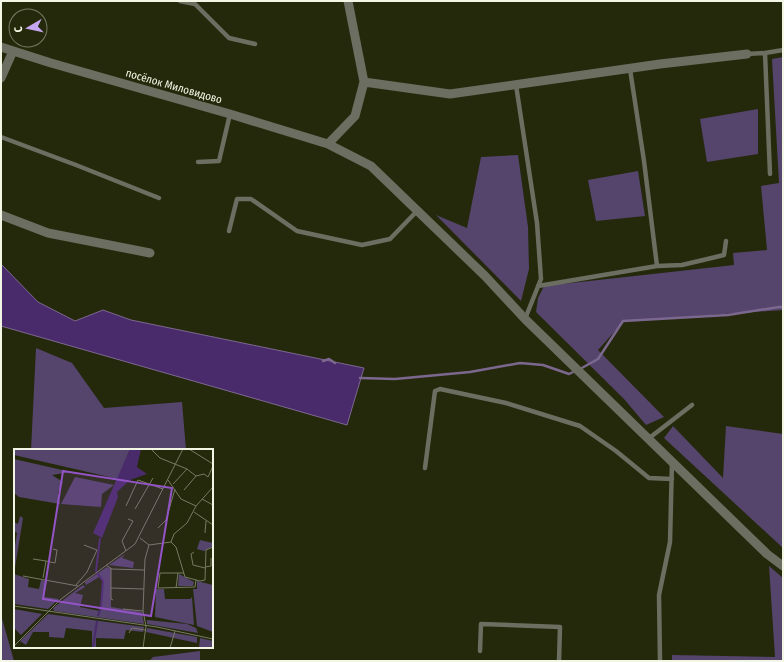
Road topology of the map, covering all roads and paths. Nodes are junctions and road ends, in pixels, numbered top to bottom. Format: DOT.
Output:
graph roads {
  1 [pos="180,1"];
  2 [pos="348,1"];
  3 [pos="255,44"];
  4 [pos="1,47"];
  5 [pos="783,50"];
  6 [pos="12,51"];
  7 [pos="765,53"];
  8 [pos="747,54"];
  9 [pos="630,69"];
  10 [pos="1,78"];
  11 [pos="364,82"];
  12 [pos="516,85"];
  13 [pos="230,114"];
  14 [pos="1,137"];
  15 [pos="328,144"];
  16 [pos="198,162"];
  17 [pos="770,174"];
  18 [pos="159,198"];
  19 [pos="417,211"];
  20 [pos="1,215"];
  21 [pos="229,232"];
  22 [pos="726,241"];
  23 [pos="150,253"];
  24 [pos="657,266"];
  25 [pos="538,286"];
  26 [pos="525,319"];
  27 [pos="692,405"];
  28 [pos="648,439"];
  29 [pos="672,462"];
  30 [pos="425,468"];
  31 [pos="672,479"];
  32 [pos="783,566"];
  33 [pos="480,651"];
  34 [pos="559,661"];
  35 [pos="660,661"];
  1 -- 3 [label="lane"];
  2 -- 11 [label="street"];
  4 -- 6 [label="street, посёлок Миловидово"];
  5 -- 7 [label="lane"];
  6 -- 10 [label="street"];
  6 -- 13 [label="street, посёлок Миловидово"];
  7 -- 8 [label="lane"];
  7 -- 17 [label="lane"];
  8 -- 9 [label="street"];
  9 -- 12 [label="street"];
  9 -- 24 [label="lane"];
  11 -- 12 [label="street"];
  11 -- 15 [label="street"];
  12 -- 25 [label="lane"];
  13 -- 15 [label="street, посёлок Миловидово"];
  13 -- 16 [label="lane"];
  14 -- 18 [label="lane"];
  15 -- 19 [label="street, посёлок Миловидово"];
  19 -- 21 [label="lane"];
  19 -- 26 [label="street, посёлок Миловидово"];
  20 -- 23 [label="street"];
  22 -- 24 [label="lane"];
  24 -- 25 [label="lane"];
  25 -- 26 [label="lane"];
  26 -- 28 [label="street, посёлок Миловидово"];
  27 -- 28 [label="lane"];
  28 -- 29 [label="street, посёлок Миловидово"];
  29 -- 31 [label="lane"];
  29 -- 32 [label="street, посёлок Миловидово"];
  30 -- 31 [label="lane"];
  31 -- 35 [label="lane"];
  33 -- 34 [label="lane"];
}
